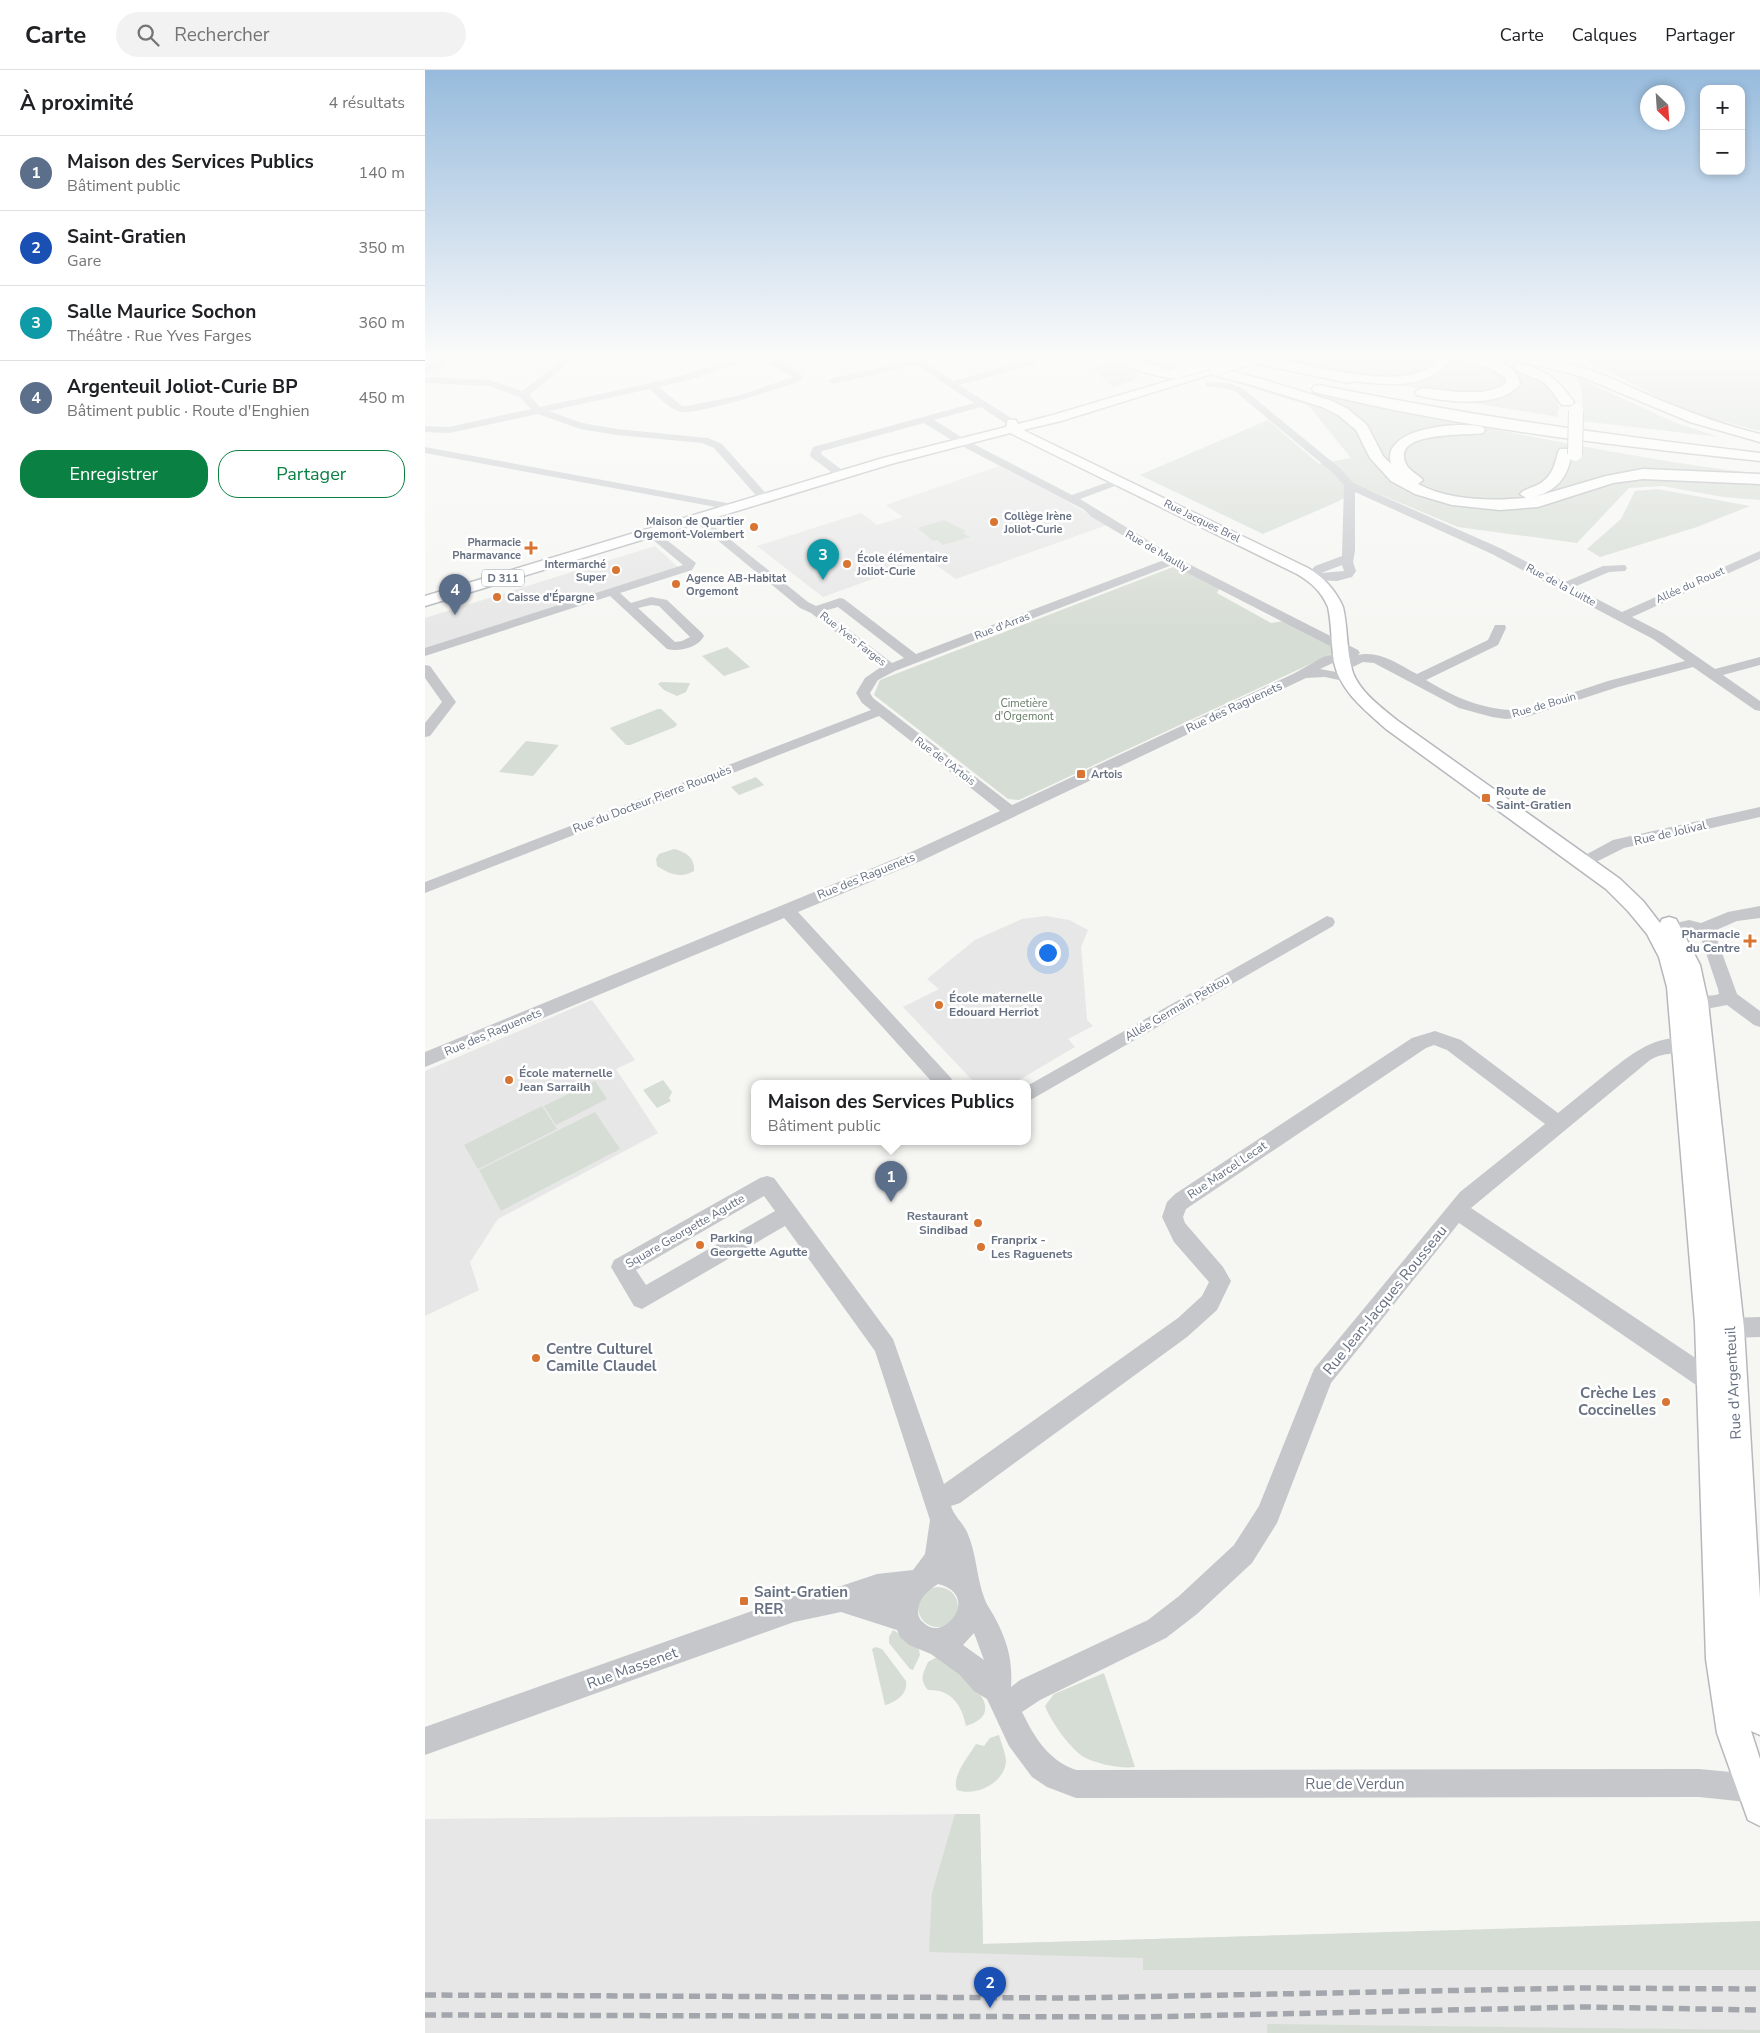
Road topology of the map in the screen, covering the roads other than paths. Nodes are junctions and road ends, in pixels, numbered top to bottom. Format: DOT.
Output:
graph roads {
  1 [pos="720,449"];
  2 [pos="818,449"];
  3 [pos="930,449"];
  4 [pos="971,449"];
  5 [pos="1057,449"];
  6 [pos="1066,449"];
  7 [pos="1309,449"];
  8 [pos="1372,449"];
  9 [pos="1399,449"];
  10 [pos="1570,449"];
  11 [pos="1616,449"];
  12 [pos="1690,449"];
  13 [pos="425,450"];
  14 [pos="1570,453"];
  15 [pos="1760,457"];
  16 [pos="1760,467"];
  17 [pos="842,475"];
  18 [pos="1760,479"];
  19 [pos="1125,484"];
  20 [pos="1349,485"];
  21 [pos="765,499"];
  22 [pos="1069,499"];
  23 [pos="1466,502"];
  24 [pos="739,506"];
  25 [pos="699,519"];
  26 [pos="652,533"];
  27 [pos="1760,555"];
  28 [pos="1348,557"];
  29 [pos="1173,561"];
  30 [pos="1621,568"];
  31 [pos="1314,573"];
  32 [pos="1334,582"];
  33 [pos="1564,587"];
  34 [pos="612,592"];
  35 [pos="425,601"];
  36 [pos="629,607"];
  37 [pos="815,610"];
  38 [pos="1621,616"];
  39 [pos="1500,628"];
  40 [pos="425,652"];
  41 [pos="914,659"];
  42 [pos="1348,660"];
  43 [pos="1760,661"];
  44 [pos="1695,662"];
  45 [pos="890,668"];
  46 [pos="425,669"];
  47 [pos="1713,674"];
  48 [pos="1304,675"];
  49 [pos="1416,680"];
  50 [pos="1760,707"];
  51 [pos="880,711"];
  52 [pos="425,733"];
  53 [pos="1011,812"];
  54 [pos="1760,812"];
  55 [pos="1589,860"];
  56 [pos="425,888"];
  57 [pos="786,910"];
  58 [pos="1760,912"];
  59 [pos="1327,922"];
  60 [pos="1701,930"];
  61 [pos="1667,935"];
  62 [pos="1728,997"];
  63 [pos="1688,1000"];
  64 [pos="1760,1020"];
  65 [pos="1692,1046"];
  66 [pos="425,1060"];
  67 [pos="941,1080"];
  68 [pos="1031,1093"];
  69 [pos="1558,1123"];
  70 [pos="1457,1210"];
  71 [pos="789,1213"];
  72 [pos="1733,1326"];
  73 [pos="1710,1381"];
  74 [pos="940,1510"];
  75 [pos="921,1579"];
  76 [pos="969,1594"];
  77 [pos="841,1599"];
  78 [pos="907,1621"];
  79 [pos="936,1642"];
  80 [pos="1001,1698"];
  81 [pos="1760,1718"];
  82 [pos="425,1741"];
  83 [pos="1757,1796"];
  1 -- 21 [label="street"];
  2 -- 17 [label="street"];
  3 -- 17 [label="main road, D 311"];
  4 -- 22 [label="street, Rue de Maully"];
  5 -- 19 [label="main road, Rue Jacques Brel"];
  6 -- 31 [label="main road, Rue Jacques Brel"];
  7 -- 20 [label="street"];
  8 -- 23 [label="highway"];
  9 -- 14 [label="highway"];
  10 -- 14 [label="highway, bridge"];
  11 -- 16 [label="highway"];
  12 -- 15 [label="highway"];
  13 -- 24 [label="street"];
  14 -- 23 [label="highway"];
  17 -- 21 [label="main road, D 311"];
  18 -- 23 [label="highway"];
  19 -- 22 [label="street"];
  19 -- 31 [label="main road, Rue Jacques Brel"];
  20 -- 28 [label="street"];
  20 -- 33 [label="street, Rue de la Luitte"];
  21 -- 24 [label="main road, D 311"];
  22 -- 29 [label="street, Rue de Maully"];
  24 -- 25 [label="main road, D 311"];
  25 -- 26 [label="main road, D 311"];
  25 -- 37 [label="street, Rue Yves Farges"];
  26 -- 34 [label="street"];
  26 -- 35 [label="main road, D 311"];
  27 -- 38 [label="street, Allée du Rouet"];
  28 -- 31 [label="street"];
  28 -- 32 [label="street"];
  29 -- 41 [label="street, Rue d'Arras"];
  29 -- 42 [label="street, Rue de Maully"];
  30 -- 33 [label="street"];
  31 -- 32 [label="main road, Rue Jacques Brel"];
  32 -- 42 [label="main road"];
  33 -- 38 [label="street, Rue de la Luitte"];
  34 -- 36 [label="street"];
  34 -- 40 [label="street"];
  36 -- 36 [label="street"];
  37 -- 41 [label="street, Rue Yves Farges"];
  37 -- 45 [label="street, Rue Yves Farges"];
  38 -- 44 [label="street, Rue de la Luitte"];
  39 -- 49 [label="street"];
  41 -- 45 [label="street, Rue d'Arras"];
  42 -- 48 [label="street, Rue des Raguenets"];
  42 -- 48 [label="street, Rue des Raguenets"];
  42 -- 49 [label="street, Rue de Bouin"];
  42 -- 55 [label="main road"];
  43 -- 47 [label="street"];
  44 -- 47 [label="street, Rue de la Luitte"];
  44 -- 49 [label="street, Rue de Bouin"];
  45 -- 51 [label="street, Rue d'Arras"];
  46 -- 52 [label="street"];
  47 -- 50 [label="street, Rue de la Luitte"];
  48 -- 53 [label="street, Rue des Raguenets"];
  51 -- 53 [label="street, Rue de l'Artois"];
  51 -- 56 [label="street, Rue du Docteur Pierre Rouquès"];
  53 -- 57 [label="street, Rue des Raguenets"];
  54 -- 55 [label="street, Rue de Jolival"];
  55 -- 61 [label="main road, Rue d'Argenteuil"];
  57 -- 66 [label="street, Rue des Raguenets"];
  57 -- 67 [label="street"];
  58 -- 60 [label="street"];
  59 -- 68 [label="street, Allée Germain Petitou"];
  60 -- 61 [label="street"];
  60 -- 62 [label="street"];
  61 -- 63 [label="main road, Rue d'Argenteuil"];
  62 -- 63 [label="street"];
  62 -- 64 [label="street"];
  63 -- 65 [label="main road, Rue d'Argenteuil"];
  65 -- 69 [label="street, Rue Jean-Jacques Rousseau"];
  65 -- 72 [label="main road, Rue d'Argenteuil"];
  69 -- 70 [label="street, Rue Jean-Jacques Rousseau"];
  69 -- 74 [label="street, Rue Marcel Lecat"];
  70 -- 73 [label="street, Rue d'Argenteuil"];
  70 -- 80 [label="street, Rue Jean-Jacques Rousseau"];
  71 -- 71 [label="street, Square Georgette Agutte"];
  71 -- 74 [label="street"];
  72 -- 73 [label="main road, Rue d'Argenteuil"];
  72 -- 81 [label="main road, Rue d'Argenteuil"];
  73 -- 83 [label="main road, Rue d'Argenteuil"];
  74 -- 75 [label="street"];
  74 -- 76 [label="street"];
  75 -- 76 [label="street"];
  75 -- 77 [label="street"];
  75 -- 78 [label="street"];
  76 -- 79 [label="street"];
  76 -- 80 [label="street"];
  77 -- 78 [label="street"];
  77 -- 82 [label="street, Rue Massenet"];
  78 -- 79 [label="street"];
  79 -- 80 [label="street"];
  80 -- 83 [label="street, Rue de Verdun"];
}
